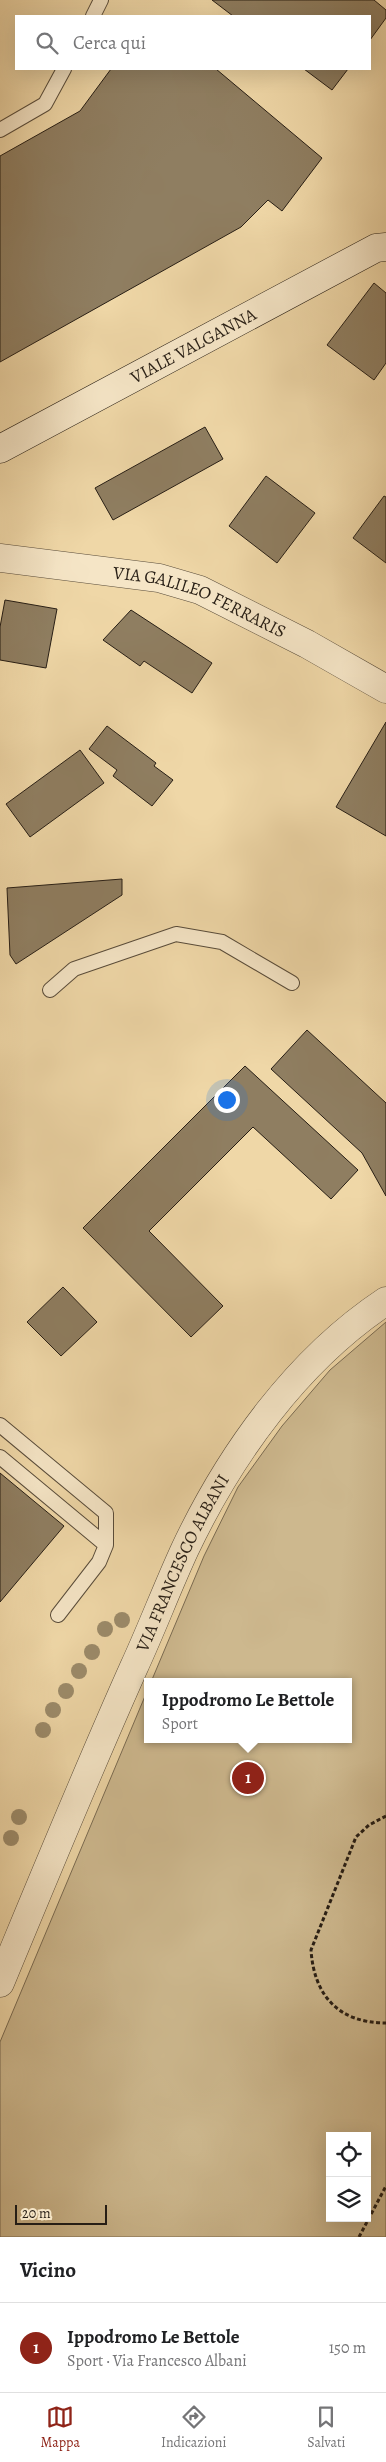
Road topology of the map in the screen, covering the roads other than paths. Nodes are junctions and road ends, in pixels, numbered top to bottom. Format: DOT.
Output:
graph roads {
  1 [pos="111,0"];
  2 [pos="97,8"];
  3 [pos="63,70"];
  4 [pos="0,130"];
  5 [pos="383,242"];
  6 [pos="0,449"];
  7 [pos="0,558"];
  8 [pos="386,689"];
  9 [pos="292,983"];
  10 [pos="50,990"];
  11 [pos="386,1300"];
  12 [pos="0,1425"];
  13 [pos="0,1457"];
  14 [pos="106,1546"];
  15 [pos="58,1615"];
  16 [pos="0,1983"];
  1 -- 2 [label="lane"];
  3 -- 4 [label="lane"];
  5 -- 6 [label="street, VIALE VALGANNA"];
  7 -- 8 [label="street, VIA GALILEO FERRARIS"];
  9 -- 10 [label="lane"];
  11 -- 16 [label="street, VIA FRANCESCO ALBANI"];
  12 -- 14 [label="lane"];
  13 -- 14 [label="lane"];
  14 -- 15 [label="lane"];
}
